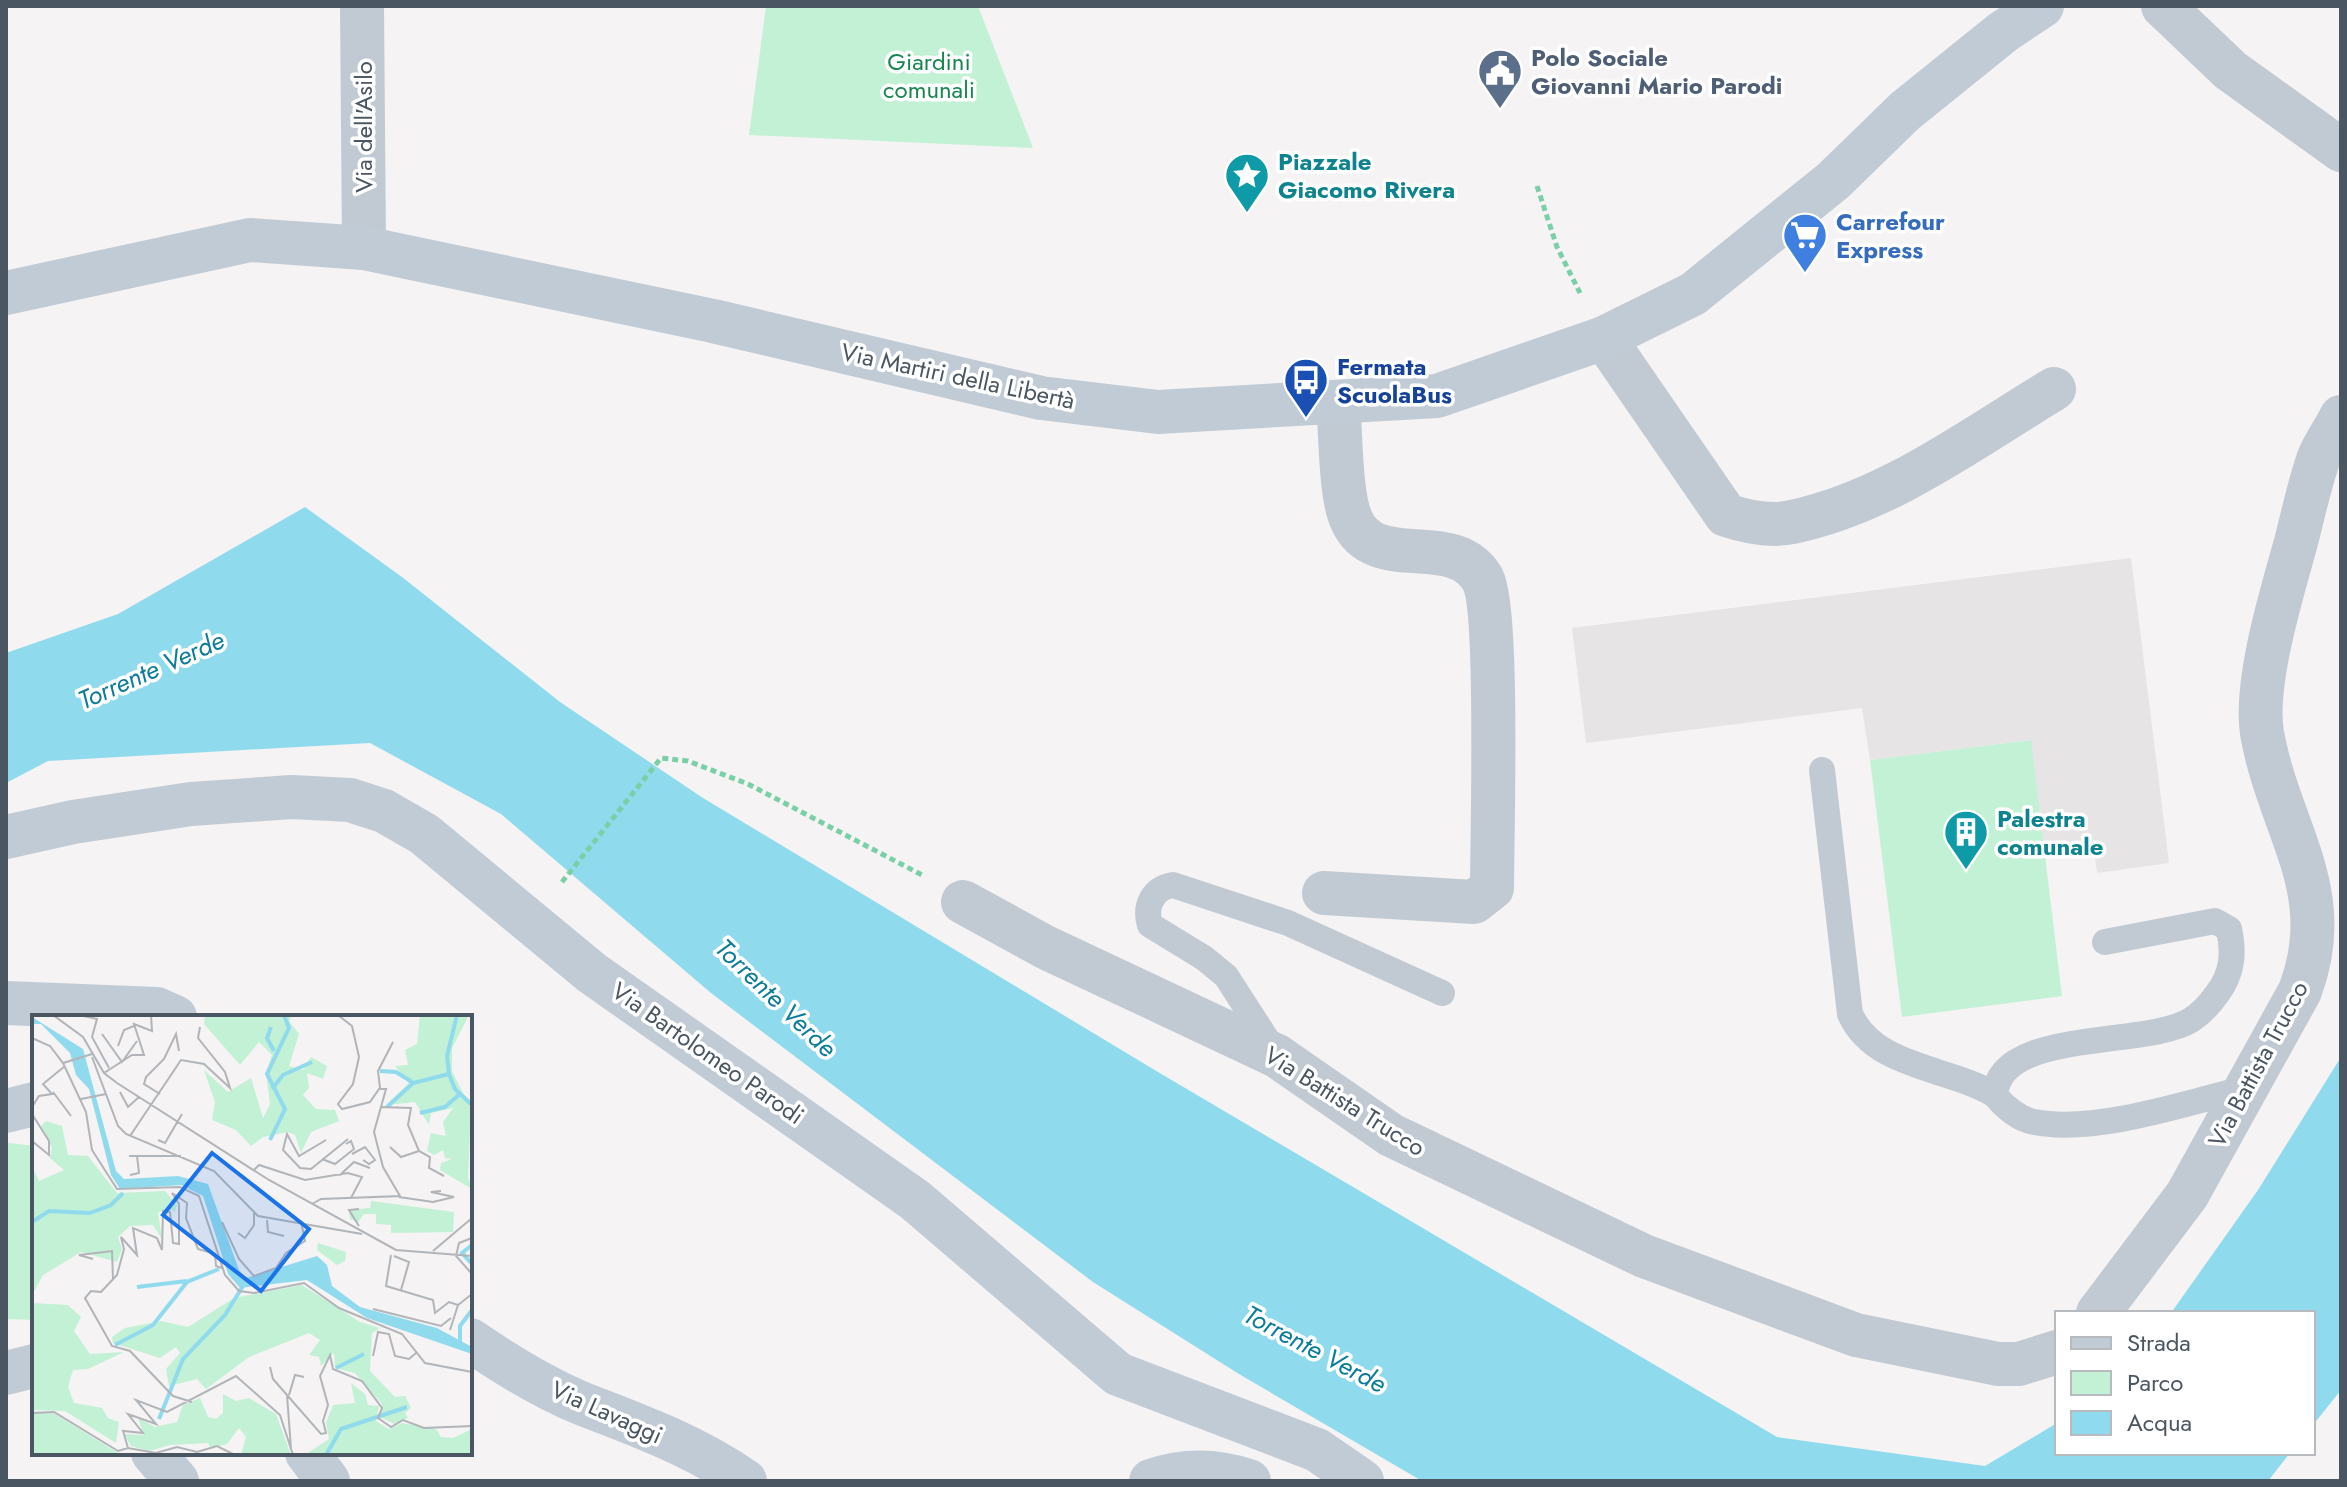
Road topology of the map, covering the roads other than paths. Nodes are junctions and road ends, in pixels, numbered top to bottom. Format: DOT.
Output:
graph roads {
  1 [pos="362,6"];
  2 [pos="2042,6"];
  3 [pos="2163,6"];
  4 [pos="2341,150"];
  5 [pos="364,248"];
  6 [pos="6,293"];
  7 [pos="1604,338"];
  8 [pos="2054,389"];
  9 [pos="1338,404"];
  10 [pos="2341,417"];
  11 [pos="1822,770"];
  12 [pos="6,837"];
  13 [pos="1324,893"];
  14 [pos="963,902"];
  15 [pos="2105,942"];
  16 [pos="1442,993"];
  17 [pos="6,1003"];
  18 [pos="170,1015"];
  19 [pos="1277,1056"];
  20 [pos="2246,1088"];
  21 [pos="1995,1095"];
  22 [pos="32,1104"];
  23 [pos="6,1111"];
  24 [pos="2100,1311"];
  25 [pos="472,1341"];
  26 [pos="2055,1353"];
  27 [pos="32,1366"];
  28 [pos="6,1373"];
  29 [pos="155,1455"];
  30 [pos="308,1455"];
  31 [pos="177,1481"];
  32 [pos="328,1481"];
  33 [pos="745,1481"];
  34 [pos="1151,1481"];
  35 [pos="1249,1481"];
  36 [pos="1362,1481"];
  1 -- 5 [label="street, Via dell'Asilo"];
  2 -- 7 [label="street, Via Martiri della Libertà"];
  3 -- 4 [label="street"];
  5 -- 6 [label="street, Via Martiri della Libertà"];
  5 -- 9 [label="street, Via Martiri della Libertà"];
  7 -- 8 [label="street"];
  7 -- 9 [label="street, Via Martiri della Libertà"];
  9 -- 13 [label="street"];
  10 -- 20 [label="street, Via Battista Trucco"];
  11 -- 21 [label="lane"];
  12 -- 36 [label="street, Via Bartolomeo Parodi"];
  14 -- 19 [label="street, Via Battista Trucco"];
  15 -- 21 [label="lane"];
  16 -- 19 [label="lane"];
  17 -- 18 [label="street"];
  19 -- 26 [label="street, Via Battista Trucco"];
  20 -- 21 [label="lane"];
  20 -- 24 [label="street, Via Battista Trucco"];
  22 -- 23 [label="street"];
  25 -- 33 [label="street, Via Lavaggi"];
  27 -- 28 [label="street"];
  29 -- 31 [label="street"];
  30 -- 32 [label="street"];
  34 -- 35 [label="street"];
}
